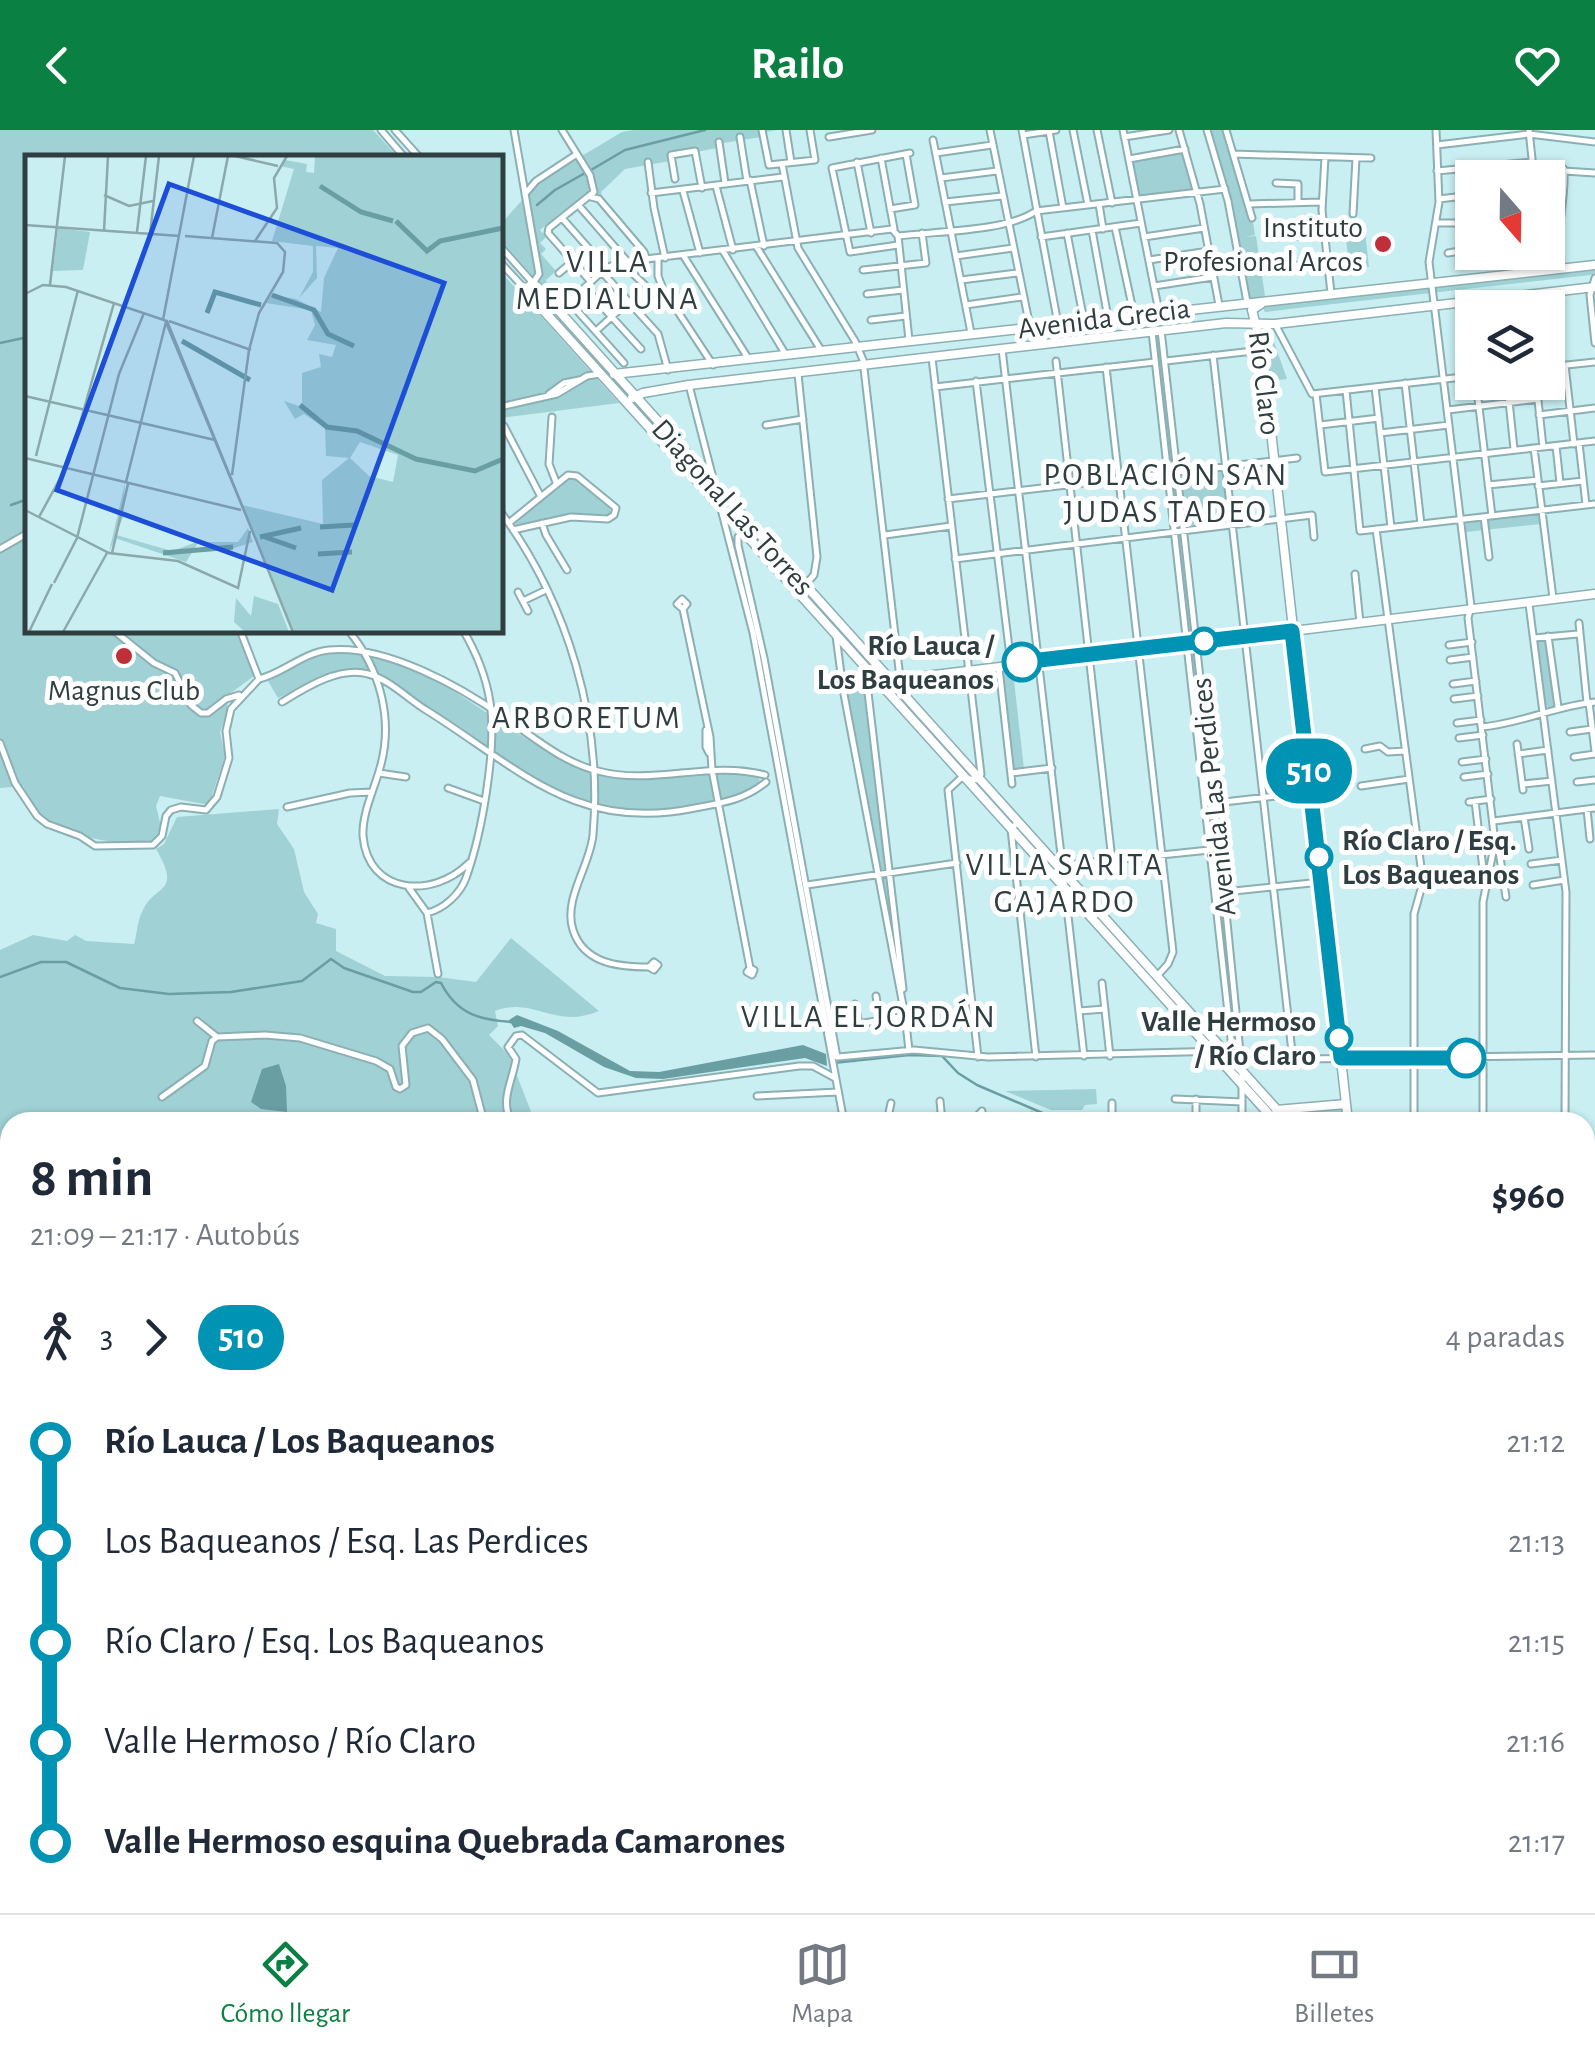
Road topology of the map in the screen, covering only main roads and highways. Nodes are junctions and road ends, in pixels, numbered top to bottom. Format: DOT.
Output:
graph roads {
  1 [pos="1595,265"];
  2 [pos="1594,284"];
  3 [pos="1249,306"];
  4 [pos="1258,324"];
  5 [pos="614,374"];
  6 [pos="634,396"];
  7 [pos="624,401"];
  8 [pos="801,590"];
  9 [pos="1595,594"];
  10 [pos="1292,631"];
  11 [pos="883,681"];
  12 [pos="1014,826"];
  13 [pos="1059,875"];
  14 [pos="1152,980"];
  15 [pos="1222,1054"];
  16 [pos="1346,1104"];
  17 [pos="1271,1112"];
  18 [pos="1272,1112"];
  19 [pos="1303,1112"];
  20 [pos="1347,1112"];
  1 -- 3 [label="main road, Avenida Grecia"];
  2 -- 4 [label="main road, Avenida Grecia"];
  3 -- 4 [label="main road, Río Claro"];
  3 -- 5 [label="main road, Avenida Grecia"];
  4 -- 6 [label="main road, Avenida Grecia"];
  4 -- 10 [label="main road, Río Claro"];
  5 -- 6 [label="main road, Diagonal Las Torres"];
  5 -- 7 [label="main road, Diagonal Las Torres"];
  6 -- 7 [label="main road, Avenida Grecia"];
  6 -- 8 [label="main road, Diagonal Las Torres"];
  7 -- 8 [label="main road, Diagonal Las Torres"];
  8 -- 11 [label="main road, Diagonal Las Torres"];
  8 -- 11 [label="main road, Diagonal Las Torres"];
  9 -- 10 [label="main road"];
  10 -- 11 [label="main road"];
  10 -- 16 [label="main road, Río Claro"];
  11 -- 12 [label="main road, Diagonal Las Torres"];
  11 -- 12 [label="main road, Diagonal Las Torres"];
  12 -- 13 [label="main road, Diagonal Las Torres"];
  13 -- 14 [label="main road, Diagonal Las Torres"];
  13 -- 14 [label="main road, Diagonal Las Torres"];
  14 -- 15 [label="main road, Diagonal Las Torres"];
  15 -- 17 [label="main road, Diagonal Las Torres"];
  15 -- 18 [label="main road, Diagonal Las Torres"];
  16 -- 19 [label="main road"];
  16 -- 20 [label="main road, Río Claro"];
}
